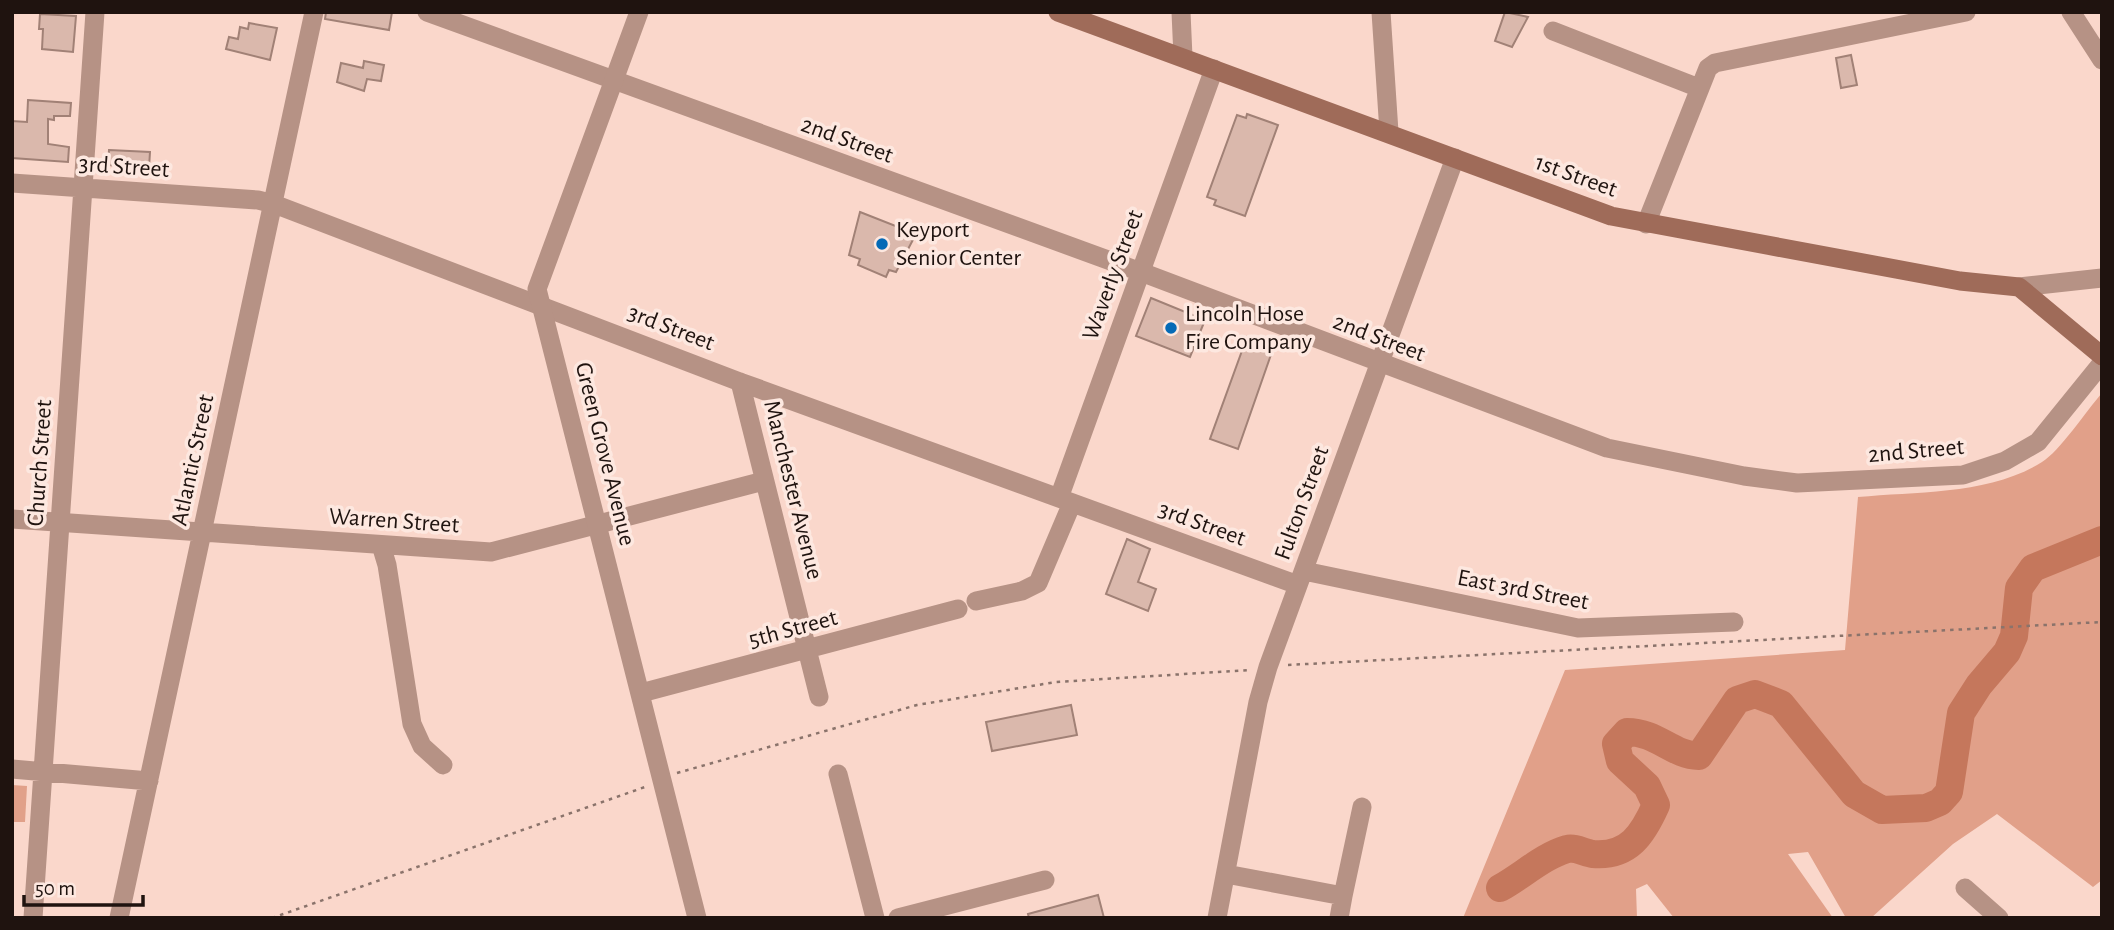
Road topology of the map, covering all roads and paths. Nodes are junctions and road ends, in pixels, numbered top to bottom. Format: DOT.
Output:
graph roads {
  1 [pos="95,12"];
  2 [pos="314,12"];
  3 [pos="427,12"];
  4 [pos="639,12"];
  5 [pos="1058,12"];
  6 [pos="1181,12"];
  7 [pos="1381,12"];
  8 [pos="1966,12"];
  9 [pos="2071,12"];
  10 [pos="1553,31"];
  11 [pos="1183,57"];
  12 [pos="2102,60"];
  13 [pos="1214,69"];
  14 [pos="614,81"];
  15 [pos="1699,88"];
  16 [pos="1389,132"];
  17 [pos="1455,158"];
  18 [pos="12,183"];
  19 [pos="84,189"];
  20 [pos="274,204"];
  21 [pos="1646,224"];
  22 [pos="1141,272"];
  23 [pos="2102,278"];
  24 [pos="2019,287"];
  25 [pos="541,305"];
  26 [pos="2102,356"];
  27 [pos="2102,363"];
  28 [pos="1379,365"];
  29 [pos="740,382"];
  30 [pos="764,481"];
  31 [pos="1065,500"];
  32 [pos="12,519"];
  33 [pos="61,522"];
  34 [pos="597,524"];
  35 [pos="202,532"];
  36 [pos="382,545"];
  37 [pos="1301,578"];
  38 [pos="976,601"];
  39 [pos="958,609"];
  40 [pos="1734,622"];
  41 [pos="2102,622"];
  42 [pos="808,651"];
  43 [pos="1268,667"];
  44 [pos="641,693"];
  45 [pos="819,697"];
  46 [pos="443,765"];
  47 [pos="12,769"];
  48 [pos="44,771"];
  49 [pos="838,774"];
  50 [pos="662,780"];
  51 [pos="149,781"];
  52 [pos="1362,807"];
  53 [pos="1226,874"];
  54 [pos="1045,880"];
  55 [pos="1965,888"];
  56 [pos="1343,896"];
  57 [pos="33,918"];
  58 [pos="119,918"];
  59 [pos="272,918"];
  60 [pos="697,918"];
  61 [pos="875,918"];
  62 [pos="898,918"];
  63 [pos="1217,918"];
  64 [pos="1339,918"];
  65 [pos="1999,918"];
  1 -- 19 [label="street, Church Street"];
  2 -- 20 [label="street, Atlantic Street"];
  3 -- 14 [label="street, 2nd Street"];
  4 -- 14 [label="street, Green Grove Avenue"];
  5 -- 11 [label="main road, 1st Street"];
  6 -- 11 [label="street"];
  7 -- 16 [label="street"];
  8 -- 15 [label="street"];
  9 -- 12 [label="street"];
  10 -- 15 [label="street"];
  11 -- 13 [label="main road, 1st Street"];
  13 -- 16 [label="main road, 1st Street"];
  13 -- 22 [label="street, Waverly Street"];
  14 -- 22 [label="street, 2nd Street"];
  14 -- 25 [label="street, Green Grove Avenue"];
  15 -- 21 [label="street"];
  16 -- 17 [label="main road, 1st Street"];
  17 -- 21 [label="main road, 1st Street"];
  17 -- 28 [label="street, Fulton Street"];
  18 -- 19 [label="street, 3rd Street"];
  19 -- 20 [label="street, 3rd Street"];
  19 -- 33 [label="street, Church Street"];
  20 -- 25 [label="street, 3rd Street"];
  20 -- 35 [label="street, Atlantic Street"];
  21 -- 24 [label="main road, 1st Street"];
  22 -- 28 [label="street, 2nd Street"];
  22 -- 31 [label="street, Waverly Street"];
  23 -- 24 [label="street, 1st Street"];
  24 -- 26 [label="main road"];
  25 -- 29 [label="street, 3rd Street"];
  25 -- 34 [label="street, Green Grove Avenue"];
  27 -- 28 [label="street, 2nd Street"];
  28 -- 37 [label="street, Fulton Street"];
  29 -- 30 [label="street, Manchester Avenue"];
  29 -- 31 [label="street, 3rd Street"];
  30 -- 34 [label="street, Warren Street"];
  30 -- 42 [label="street, Manchester Avenue"];
  31 -- 37 [label="street, 3rd Street"];
  31 -- 38 [label="street, Waverly Street"];
  32 -- 33 [label="street, Warren Street"];
  33 -- 35 [label="street, Warren Street"];
  33 -- 48 [label="street, Church Street"];
  34 -- 36 [label="street, Warren Street"];
  34 -- 44 [label="street, Green Grove Avenue"];
  35 -- 36 [label="street, Warren Street"];
  35 -- 51 [label="street, Atlantic Street"];
  36 -- 46 [label="street"];
  37 -- 40 [label="street, East 3rd Street"];
  37 -- 43 [label="street, Fulton Street"];
  39 -- 42 [label="street, 5th Street"];
  41 -- 43 [label="path"];
  42 -- 44 [label="street, 5th Street"];
  42 -- 45 [label="street, Manchester Avenue"];
  43 -- 50 [label="path"];
  43 -- 53 [label="street, Fulton Street"];
  44 -- 50 [label="street, Green Grove Avenue"];
  47 -- 48 [label="street"];
  48 -- 51 [label="street"];
  48 -- 57 [label="street, Church Street"];
  49 -- 61 [label="street"];
  50 -- 59 [label="path"];
  50 -- 60 [label="street, Green Grove Avenue"];
  51 -- 58 [label="street, Atlantic Street"];
  52 -- 56 [label="street"];
  53 -- 56 [label="street"];
  53 -- 63 [label="street, Fulton Street"];
  54 -- 62 [label="street"];
  55 -- 65 [label="street"];
  56 -- 64 [label="street"];
}
